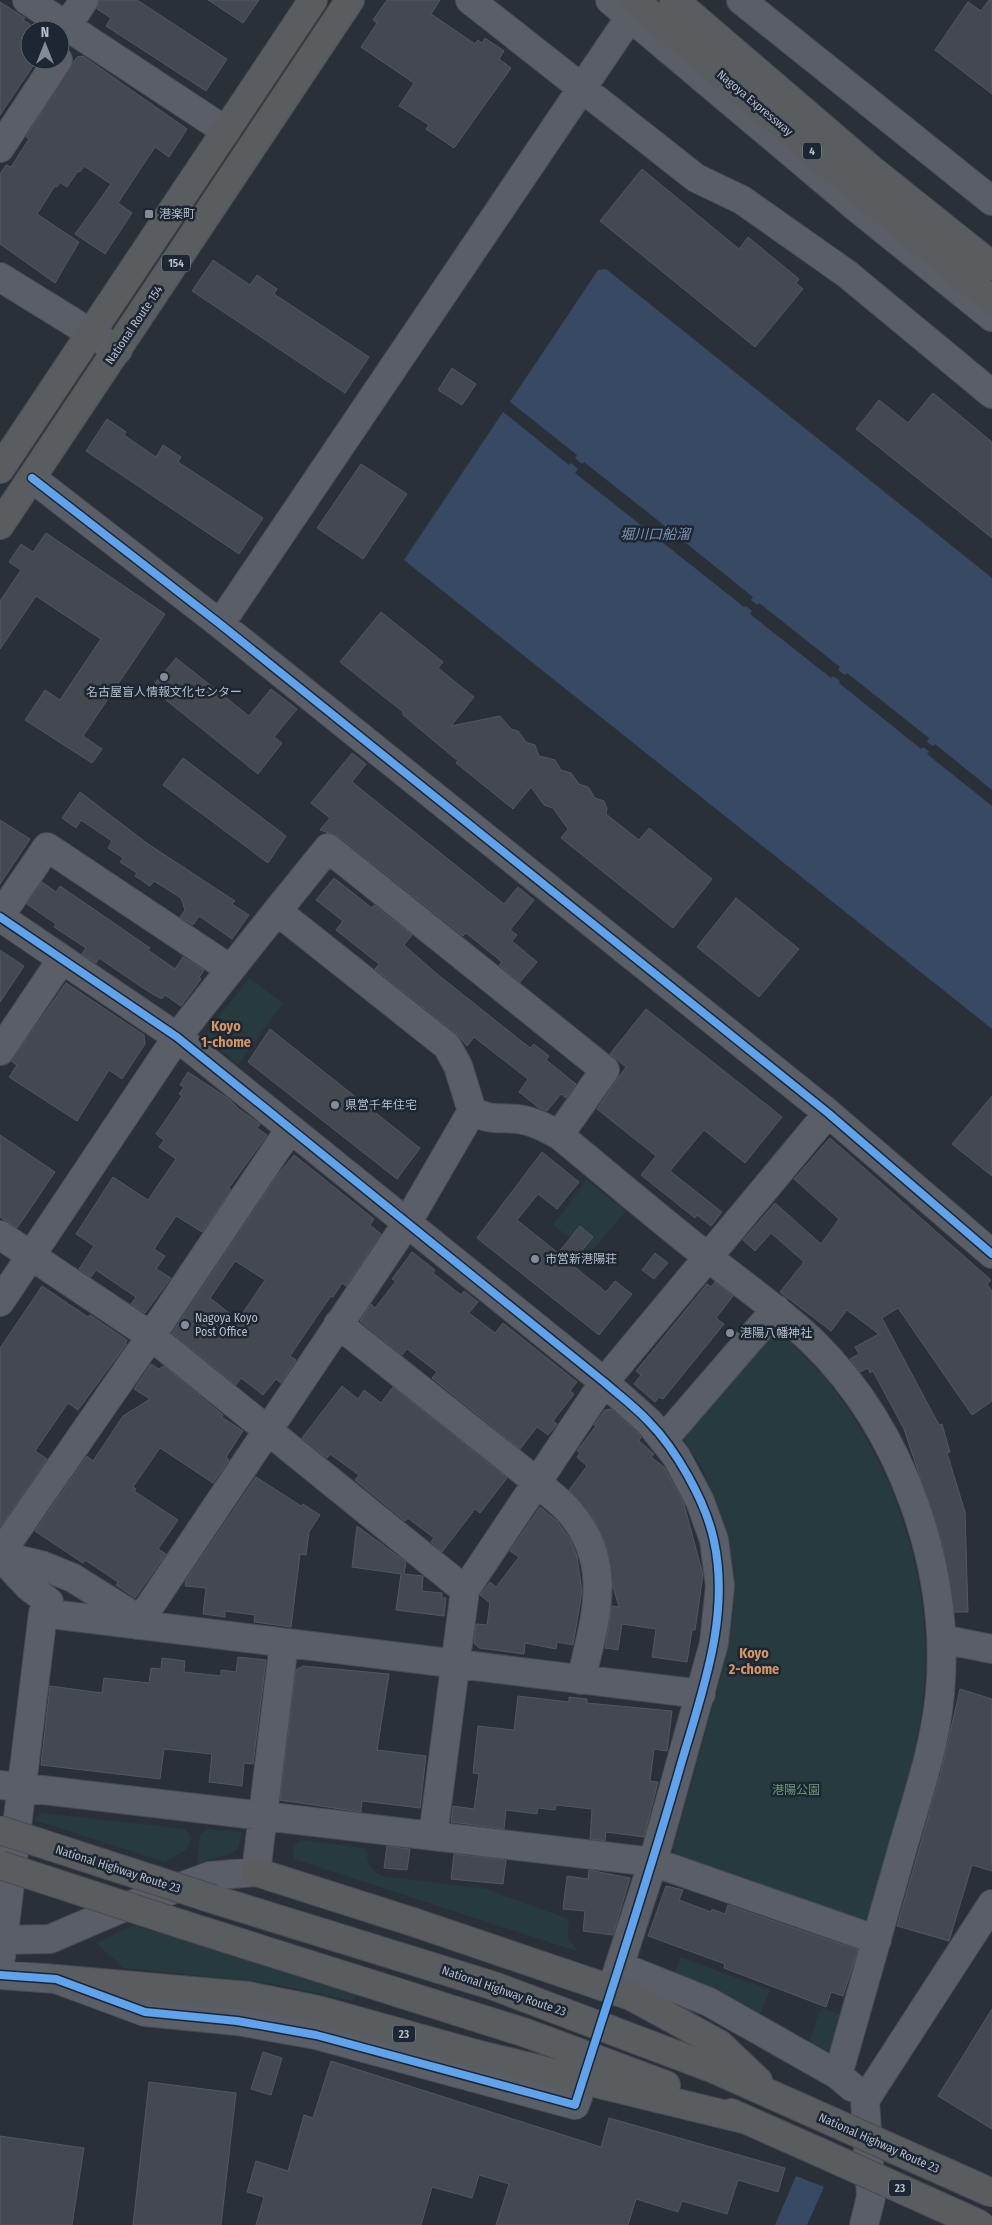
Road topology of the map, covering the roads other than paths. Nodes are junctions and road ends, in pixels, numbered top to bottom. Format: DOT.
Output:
graph roads {
  1 [pos="27,0"];
  2 [pos="84,0"];
  3 [pos="313,0"];
  4 [pos="350,0"];
  5 [pos="470,0"];
  6 [pos="674,0"];
  7 [pos="741,0"];
  8 [pos="624,6"];
  9 [pos="71,29"];
  10 [pos="51,70"];
  11 [pos="582,88"];
  12 [pos="226,131"];
  13 [pos="0,148"];
  14 [pos="992,202"];
  15 [pos="992,266"];
  16 [pos="0,277"];
  17 [pos="992,300"];
  18 [pos="992,317"];
  19 [pos="92,333"];
  20 [pos="118,350"];
  21 [pos="992,394"];
  22 [pos="0,469"];
  23 [pos="32,478"];
  24 [pos="0,525"];
  25 [pos="220,624"];
  26 [pos="277,911"];
  27 [pos="0,916"];
  28 [pos="62,959"];
  29 [pos="230,970"];
  30 [pos="177,1037"];
  31 [pos="0,1051"];
  32 [pos="472,1111"];
  33 [pos="828,1113"];
  34 [pos="290,1129"];
  35 [pos="559,1134"];
  36 [pos="407,1223"];
  37 [pos="0,1235"];
  38 [pos="992,1254"];
  39 [pos="31,1256"];
  40 [pos="708,1258"];
  41 [pos="0,1302"];
  42 [pos="776,1309"];
  43 [pos="338,1324"];
  44 [pos="151,1336"];
  45 [pos="604,1382"];
  46 [pos="268,1430"];
  47 [pos="663,1440"];
  48 [pos="537,1482"];
  49 [pos="0,1555"];
  50 [pos="68,1576"];
  51 [pos="465,1590"];
  52 [pos="46,1608"];
  53 [pos="139,1622"];
  54 [pos="942,1639"];
  55 [pos="284,1643"];
  56 [pos="992,1650"];
  57 [pos="456,1665"];
  58 [pos="581,1680"];
  59 [pos="701,1694"];
  60 [pos="11,1786"];
  61 [pos="262,1815"];
  62 [pos="0,1830"];
  63 [pos="433,1836"];
  64 [pos="653,1862"];
  65 [pos="0,1865"];
  66 [pos="256,1872"];
  67 [pos="992,1904"];
  68 [pos="877,1940"];
  69 [pos="2,1948"];
  70 [pos="0,1975"];
  71 [pos="56,1979"];
  72 [pos="838,2075"];
  73 [pos="771,2094"];
  74 [pos="578,2097"];
  75 [pos="865,2100"];
  76 [pos="747,2120"];
  77 [pos="992,2193"];
  78 [pos="864,2225"];
  79 [pos="981,2225"];
  1 -- 9 [label="street"];
  2 -- 9 [label="street"];
  3 -- 12 [label="highway, 154"];
  4 -- 20 [label="highway, National Route 154 / 154"];
  5 -- 11 [label="street"];
  6 -- 15 [label="highway, Nagoya Expressway / 4"];
  7 -- 14 [label="street"];
  8 -- 11 [label="street"];
  8 -- 17 [label="highway, Nagoya Expressway / 4"];
  8 -- 18 [label="street"];
  9 -- 12 [label="street"];
  10 -- 13 [label="street"];
  11 -- 21 [label="street"];
  11 -- 25 [label="street"];
  12 -- 19 [label="highway, 154"];
  16 -- 19 [label="street"];
  19 -- 20 [label="street"];
  19 -- 22 [label="highway, 154"];
  20 -- 23 [label="highway, National Route 154 / 154"];
  23 -- 24 [label="highway, National Route 154 / 154"];
  23 -- 25 [label="street"];
  25 -- 33 [label="street"];
  26 -- 29 [label="street"];
  26 -- 32 [label="street"];
  26 -- 35 [label="street"];
  27 -- 28 [label="street"];
  27 -- 29 [label="street"];
  28 -- 30 [label="street"];
  28 -- 31 [label="street"];
  29 -- 30 [label="street"];
  30 -- 34 [label="street"];
  30 -- 39 [label="street"];
  32 -- 35 [label="street"];
  32 -- 36 [label="street"];
  33 -- 38 [label="street"];
  33 -- 40 [label="street"];
  34 -- 36 [label="street"];
  34 -- 44 [label="street"];
  35 -- 40 [label="street"];
  36 -- 43 [label="street"];
  36 -- 45 [label="street"];
  37 -- 39 [label="street"];
  39 -- 41 [label="street"];
  39 -- 44 [label="street"];
  40 -- 42 [label="street"];
  40 -- 45 [label="street"];
  42 -- 47 [label="street"];
  42 -- 54 [label="street"];
  43 -- 46 [label="street"];
  43 -- 48 [label="street"];
  44 -- 46 [label="street"];
  44 -- 49 [label="street"];
  45 -- 47 [label="street"];
  45 -- 48 [label="street"];
  46 -- 51 [label="street"];
  46 -- 53 [label="street"];
  47 -- 59 [label="street"];
  48 -- 51 [label="street"];
  48 -- 58 [label="street"];
  49 -- 50 [label="street"];
  49 -- 52 [label="street"];
  50 -- 52 [label="street"];
  50 -- 53 [label="street"];
  51 -- 57 [label="street"];
  52 -- 53 [label="street"];
  52 -- 60 [label="street"];
  53 -- 55 [label="street"];
  54 -- 56 [label="street"];
  54 -- 68 [label="street"];
  55 -- 57 [label="street"];
  55 -- 61 [label="street"];
  57 -- 58 [label="street"];
  57 -- 63 [label="street"];
  58 -- 59 [label="street"];
  59 -- 64 [label="street"];
  60 -- 61 [label="street"];
  60 -- 69 [label="street"];
  61 -- 63 [label="street"];
  61 -- 66 [label="street"];
  62 -- 73 [label="highway, National Highway Route 23, bridge"];
  63 -- 64 [label="street"];
  64 -- 68 [label="street"];
  64 -- 72 [label="street"];
  65 -- 76 [label="highway, 23, bridge"];
  66 -- 69 [label="street"];
  66 -- 73 [label="highway"];
  67 -- 75 [label="street"];
  68 -- 72 [label="street"];
  70 -- 71 [label="street"];
  71 -- 74 [label="street"];
  71 -- 76 [label="highway, 23"];
  72 -- 75 [label="street"];
  73 -- 77 [label="highway, National Highway Route 23, bridge"];
  75 -- 78 [label="street"];
  76 -- 79 [label="highway, 23, bridge"];
}
